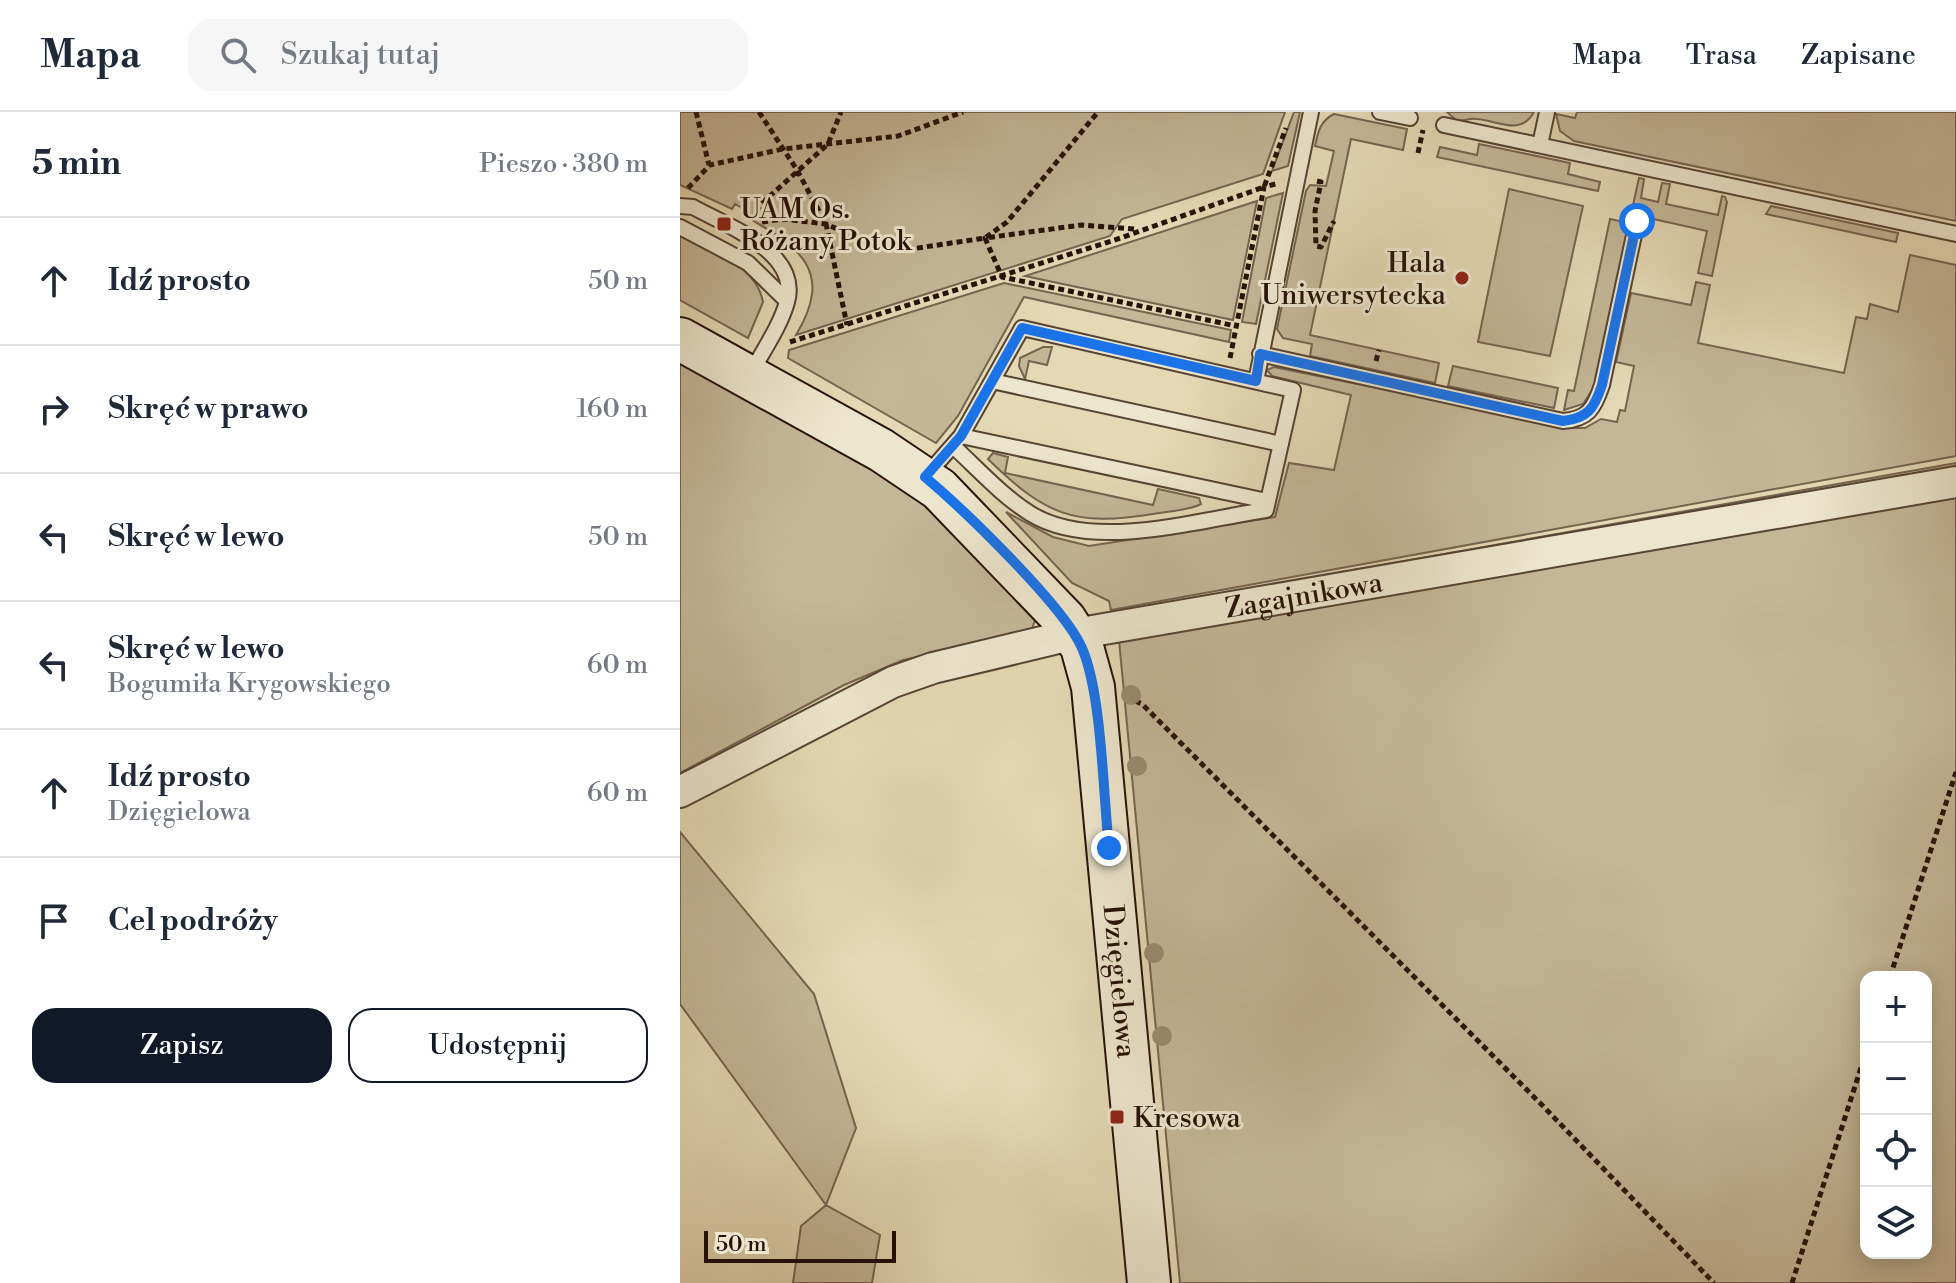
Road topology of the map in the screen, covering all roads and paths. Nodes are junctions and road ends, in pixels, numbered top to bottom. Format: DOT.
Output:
graph roads {
  1 [pos="696,112"];
  2 [pos="759,112"];
  3 [pos="841,112"];
  4 [pos="963,112"];
  5 [pos="1098,112"];
  6 [pos="1311,112"];
  7 [pos="1380,112"];
  8 [pos="1547,112"];
  9 [pos="1410,118"];
  10 [pos="1288,123"];
  11 [pos="1444,125"];
  12 [pos="1423,130"];
  13 [pos="828,144"];
  14 [pos="1540,145"];
  15 [pos="783,149"];
  16 [pos="1418,153"];
  17 [pos="710,165"];
  18 [pos="797,170"];
  19 [pos="1297,179"];
  20 [pos="1273,185"];
  21 [pos="1264,187"];
  22 [pos="685,191"];
  23 [pos="680,206"];
  24 [pos="1334,221"];
  25 [pos="1637,221"];
  26 [pos="826,224"];
  27 [pos="680,227"];
  28 [pos="1136,229"];
  29 [pos="1956,234"];
  30 [pos="985,238"];
  31 [pos="1002,277"];
  32 [pos="787,301"];
  33 [pos="847,325"];
  34 [pos="1236,326"];
  35 [pos="680,339"];
  36 [pos="1260,354"];
  37 [pos="755,365"];
  38 [pos="1227,375"];
  39 [pos="992,381"];
  40 [pos="1256,381"];
  41 [pos="957,441"];
  42 [pos="1281,444"];
  43 [pos="925,477"];
  44 [pos="1956,482"];
  45 [pos="1267,501"];
  46 [pos="1075,634"];
  47 [pos="1119,709"];
  48 [pos="1956,772"];
  49 [pos="680,792"];
  50 [pos="1892,971"];
  51 [pos="1860,1071"];
  52 [pos="1149,1283"];
  53 [pos="1714,1283"];
  54 [pos="1792,1283"];
  1 -- 17 [label="path"];
  2 -- 15 [label="path"];
  3 -- 13 [label="path"];
  4 -- 13 [label="path"];
  5 -- 30 [label="path"];
  6 -- 19 [label="lane"];
  7 -- 9 [label="lane"];
  8 -- 14 [label="lane"];
  10 -- 21 [label="path"];
  11 -- 14 [label="lane"];
  12 -- 16 [label="path"];
  13 -- 15 [label="path"];
  13 -- 18 [label="path"];
  14 -- 29 [label="lane"];
  15 -- 17 [label="path"];
  15 -- 18 [label="path"];
  17 -- 22 [label="path"];
  18 -- 26 [label="path"];
  18 -- 26 [label="path"];
  19 -- 24 [label="path"];
  19 -- 36 [label="lane"];
  20 -- 21 [label="path"];
  21 -- 28 [label="path"];
  21 -- 34 [label="path"];
  23 -- 32 [label="lane"];
  25 -- 36 [label="lane"];
  26 -- 30 [label="path"];
  26 -- 33 [label="path"];
  27 -- 32 [label="lane"];
  28 -- 30 [label="path"];
  28 -- 31 [label="path"];
  30 -- 31 [label="path"];
  31 -- 33 [label="path"];
  31 -- 34 [label="path"];
  32 -- 37 [label="lane"];
  33 -- 37 [label="path"];
  34 -- 38 [label="path"];
  35 -- 37 [label="street"];
  36 -- 40 [label="lane"];
  37 -- 43 [label="street"];
  38 -- 39 [label="lane"];
  38 -- 40 [label="lane"];
  39 -- 41 [label="lane"];
  39 -- 42 [label="lane"];
  40 -- 42 [label="lane"];
  41 -- 43 [label="lane"];
  41 -- 45 [label="lane"];
  41 -- 45 [label="lane"];
  42 -- 45 [label="lane"];
  43 -- 46 [label="street"];
  44 -- 46 [label="street, Zagajnikowa"];
  46 -- 49 [label="street, Zagajnikowa"];
  46 -- 52 [label="street, Dzięgielowa"];
  47 -- 53 [label="path"];
  48 -- 50 [label="path"];
  51 -- 54 [label="path"];
}
